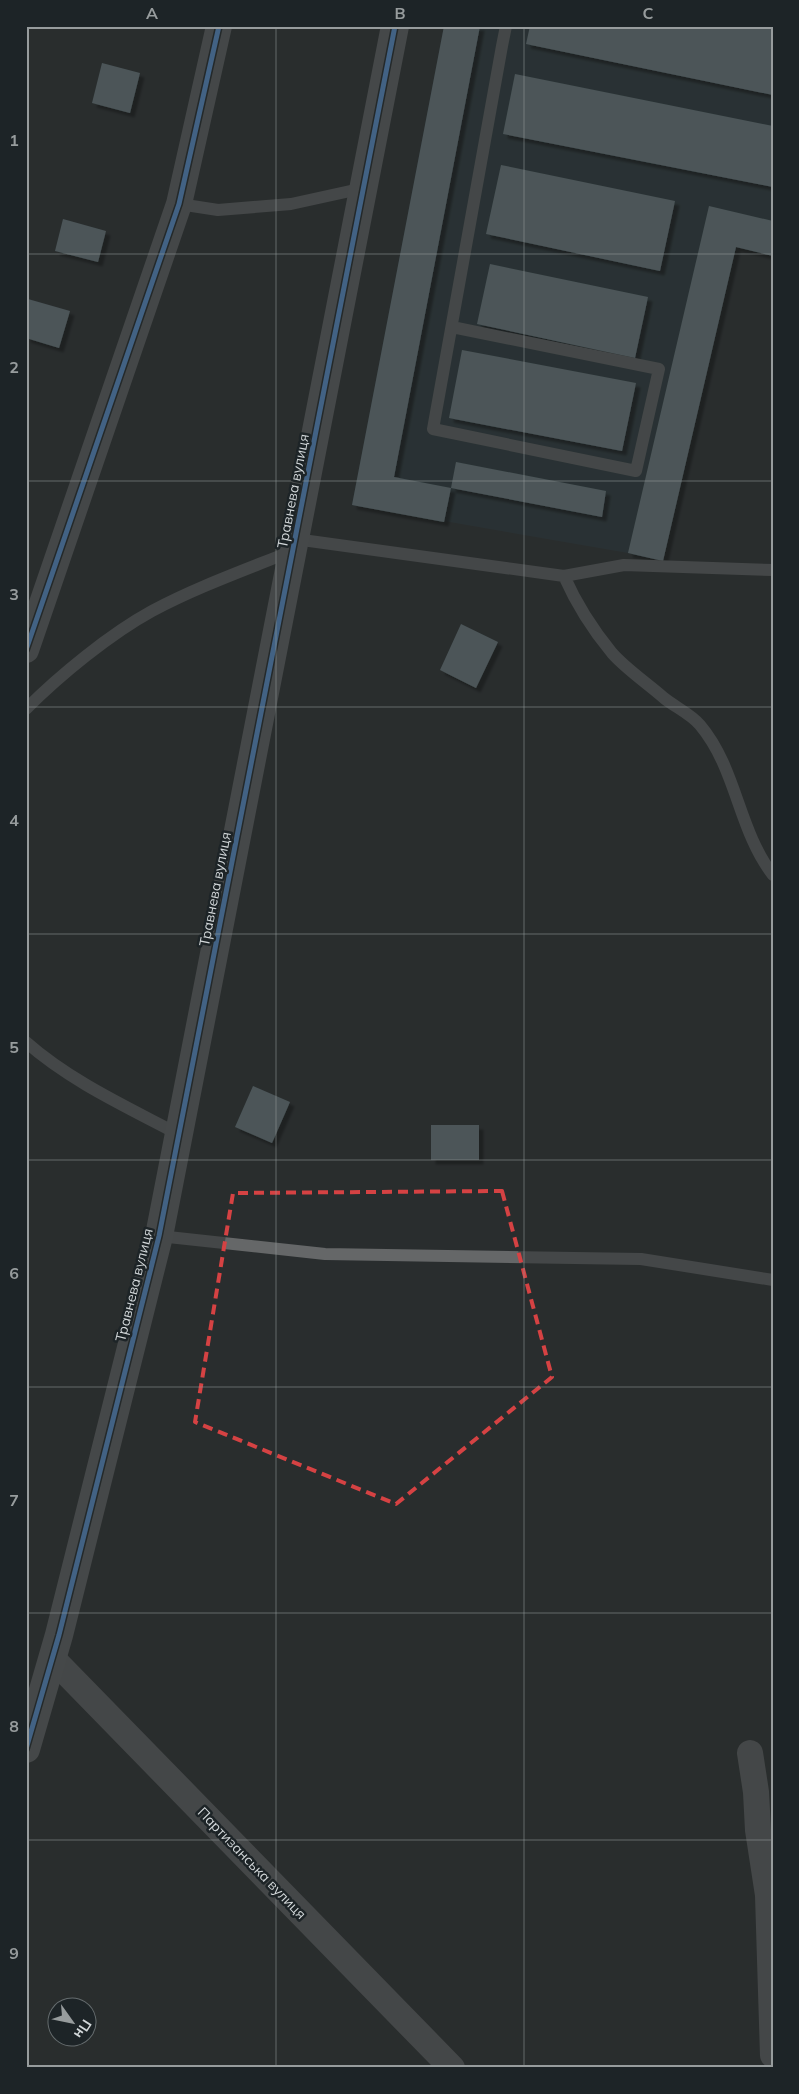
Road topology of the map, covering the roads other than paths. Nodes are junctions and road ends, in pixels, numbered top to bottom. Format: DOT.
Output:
graph roads {
  1 [pos="219,26"];
  2 [pos="396,26"];
  3 [pos="506,26"];
  4 [pos="364,188"];
  5 [pos="179,204"];
  6 [pos="452,327"];
  7 [pos="294,545"];
  8 [pos="773,570"];
  9 [pos="564,576"];
  10 [pos="26,650"];
  11 [pos="26,709"];
  12 [pos="773,875"];
  13 [pos="26,1042"];
  14 [pos="178,1134"];
  15 [pos="158,1236"];
  16 [pos="773,1280"];
  17 [pos="52,1658"];
  18 [pos="26,1749"];
  19 [pos="750,1753"];
  20 [pos="773,2055"];
  21 [pos="452,2068"];
  1 -- 5 [label="street"];
  2 -- 4 [label="street, Травнева вулиця"];
  3 -- 6 [label="lane"];
  4 -- 5 [label="lane"];
  4 -- 7 [label="street, Травнева вулиця"];
  5 -- 10 [label="street"];
  6 -- 6 [label="lane"];
  7 -- 9 [label="lane"];
  7 -- 11 [label="lane"];
  7 -- 14 [label="street, Травнева вулиця"];
  8 -- 9 [label="lane"];
  9 -- 12 [label="lane"];
  13 -- 14 [label="lane"];
  14 -- 15 [label="street, Травнева вулиця"];
  15 -- 16 [label="lane"];
  15 -- 17 [label="street, Травнева вулиця"];
  17 -- 18 [label="street, Травнева вулиця"];
  17 -- 21 [label="street, Партизанська вулиця"];
  19 -- 20 [label="street"];
}
